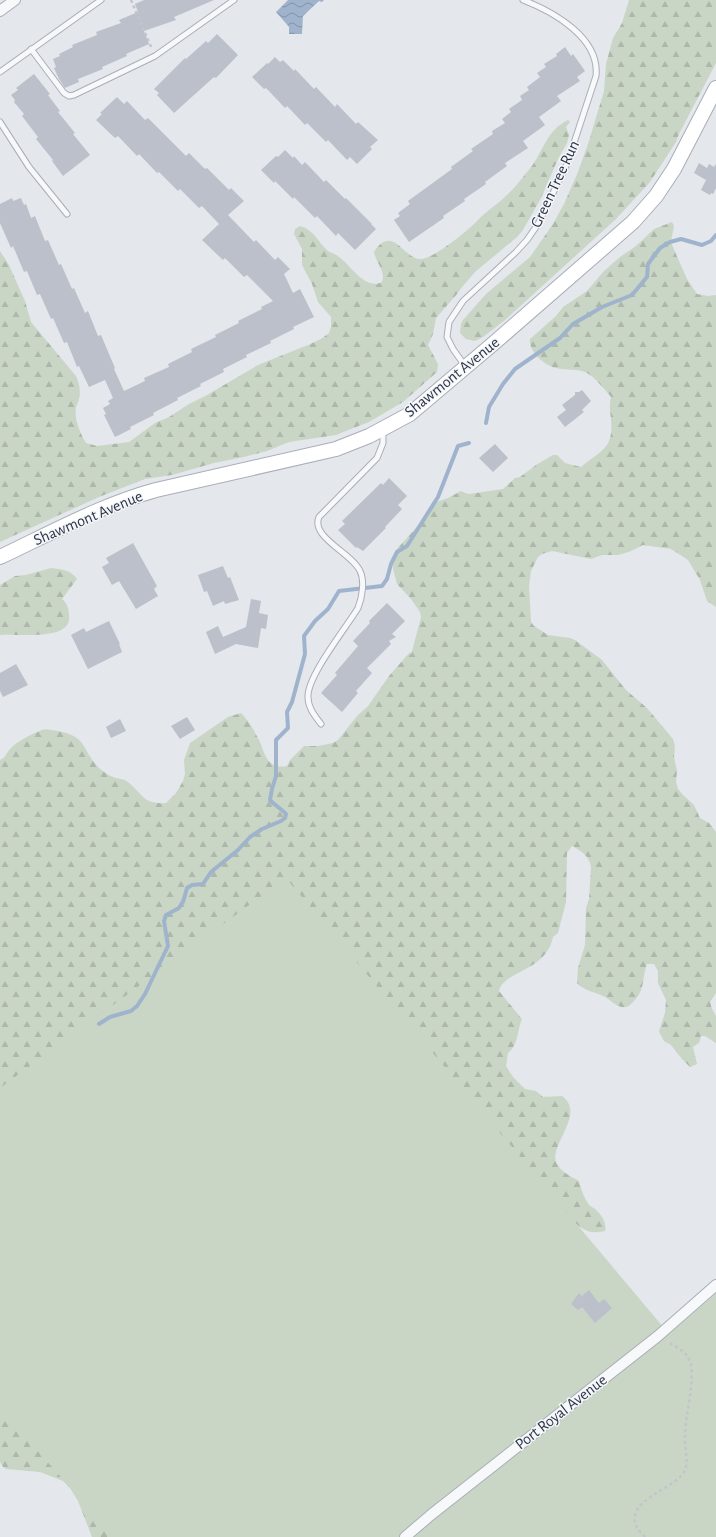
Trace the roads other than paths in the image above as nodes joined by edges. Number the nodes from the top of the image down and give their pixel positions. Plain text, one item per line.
1 (14, 0) edge
2 (101, 0) edge
3 (234, 0) edge
4 (524, 0) edge
5 (0, 11) edge
6 (31, 49) junction
7 (0, 72) edge
8 (716, 88) edge
9 (0, 122) edge
10 (67, 214) dead end
11 (466, 367) junction
12 (383, 430) junction
13 (0, 557) edge
14 (321, 724) dead end
15 (716, 1285) edge
16 (405, 1537) edge

1 - 5 street
2 - 6 lane
3 - 6 lane
4 - 11 lane, Green Tree Run
6 - 7 lane
8 - 11 main road, Shawmont Avenue
9 - 10 lane
11 - 12 main road, Shawmont Avenue
12 - 13 main road, Shawmont Avenue
12 - 14 lane
15 - 16 street, Port Royal Avenue

